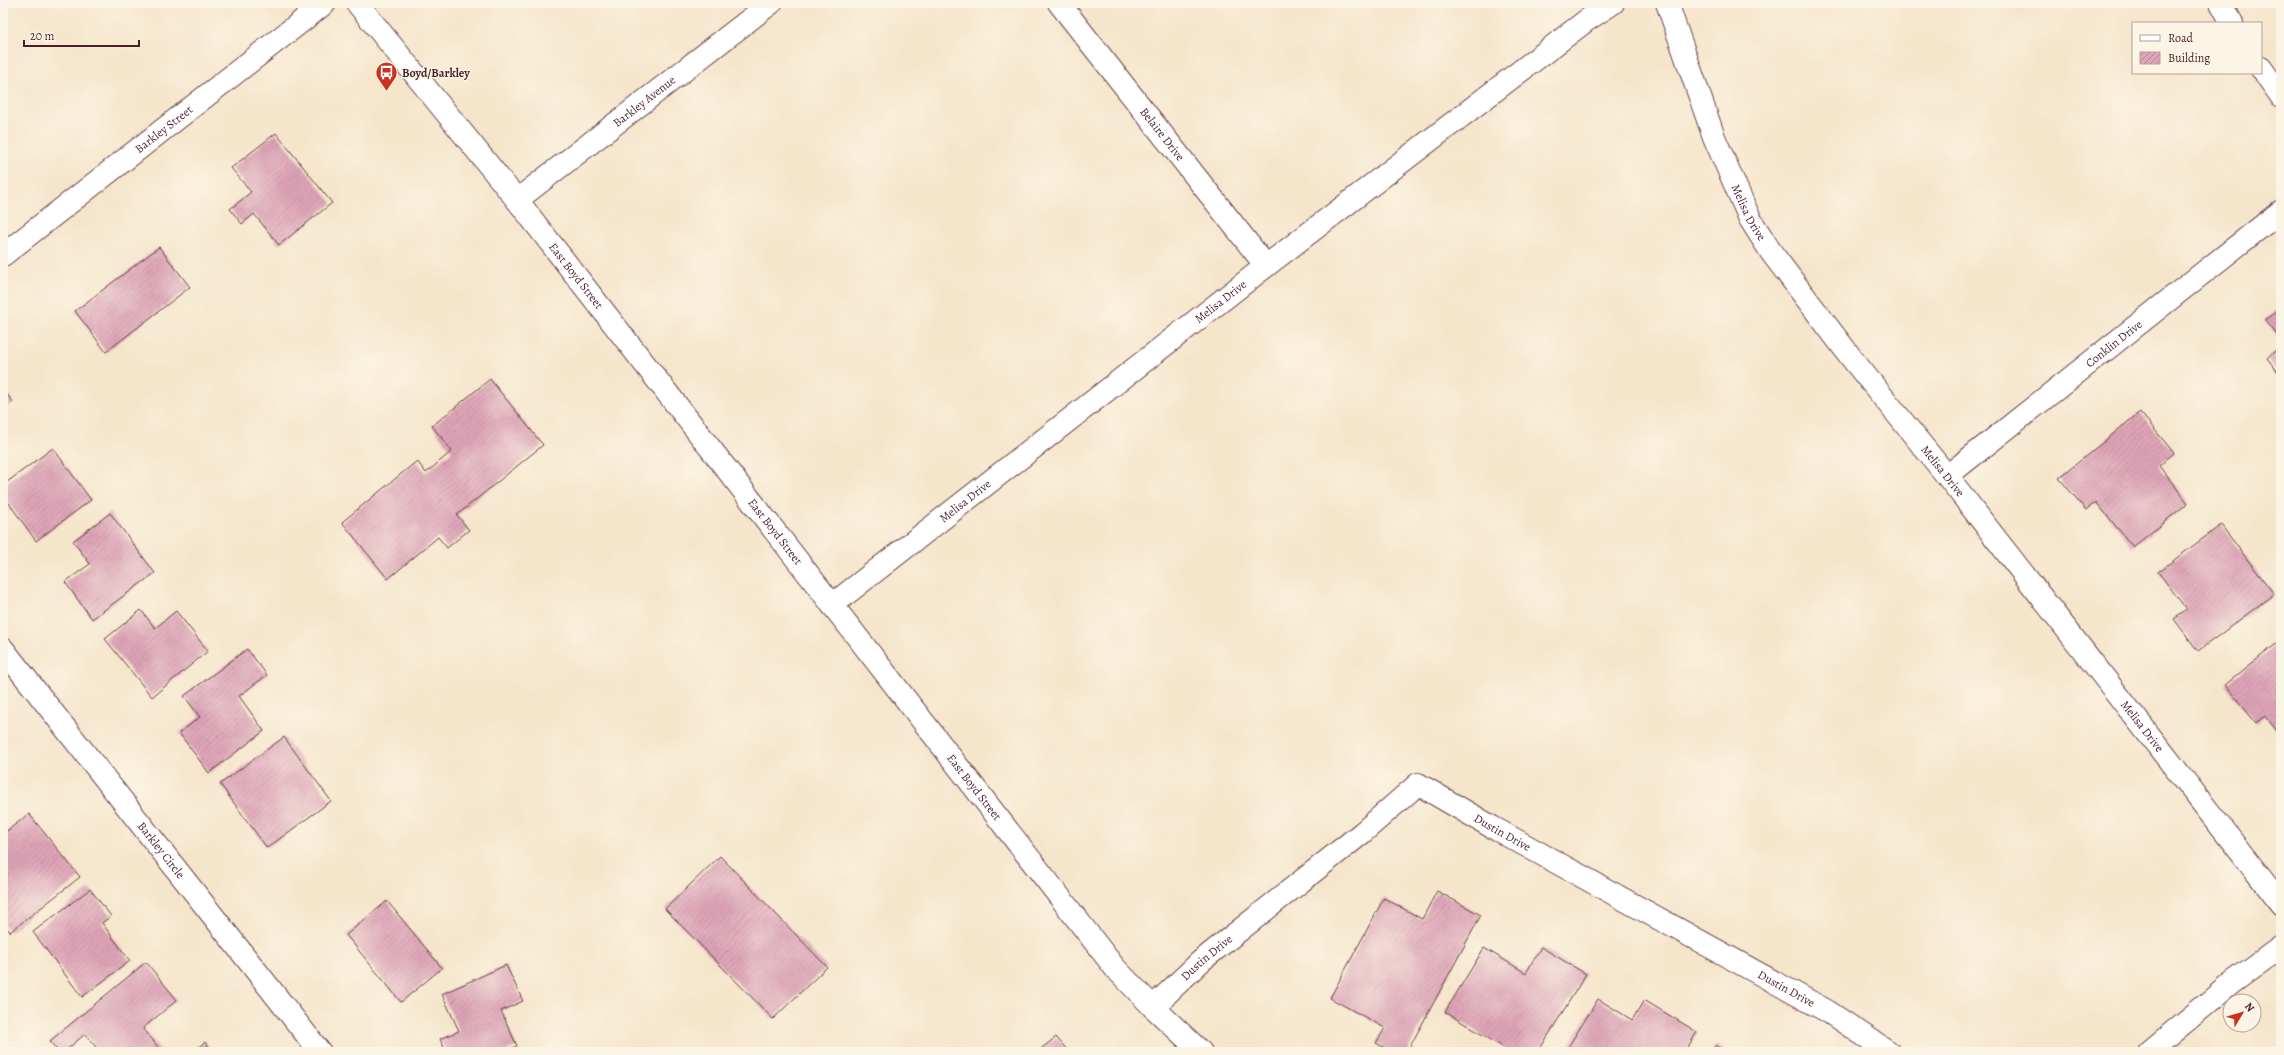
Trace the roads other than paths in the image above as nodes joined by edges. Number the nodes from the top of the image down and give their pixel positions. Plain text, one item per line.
1 (325, 3) edge
2 (357, 3) edge
3 (771, 3) edge
4 (1059, 3) edge
5 (1613, 3) edge
6 (1667, 3) edge
7 (2221, 3) edge
8 (2231, 22) edge
9 (2262, 69) edge
10 (2281, 96) edge
11 (517, 200) junction
12 (2281, 211) edge
13 (3, 255) edge
14 (1266, 266) junction
15 (1947, 476) junction
16 (832, 605) junction
17 (3, 649) edge
18 (2281, 904) edge
19 (2281, 947) edge
20 (1153, 1007) junction
21 (320, 1052) edge
22 (1202, 1052) edge
23 (1890, 1052) edge
24 (2149, 1052) edge

1 - 13 street, Barkley Street
2 - 11 street, East Boyd Street
3 - 11 street, Barkley Avenue
4 - 14 street, Belaire Drive
5 - 14 street, Melisa Drive
6 - 15 street, Melisa Drive
7 - 8 street
9 - 10 street
11 - 16 street, East Boyd Street
12 - 15 street, Conklin Drive
14 - 16 street, Melisa Drive
15 - 18 street, Melisa Drive
16 - 20 street, East Boyd Street
17 - 21 street, Barkley Circle
19 - 24 street
20 - 22 street, East Boyd Street
20 - 23 street, Dustin Drive

